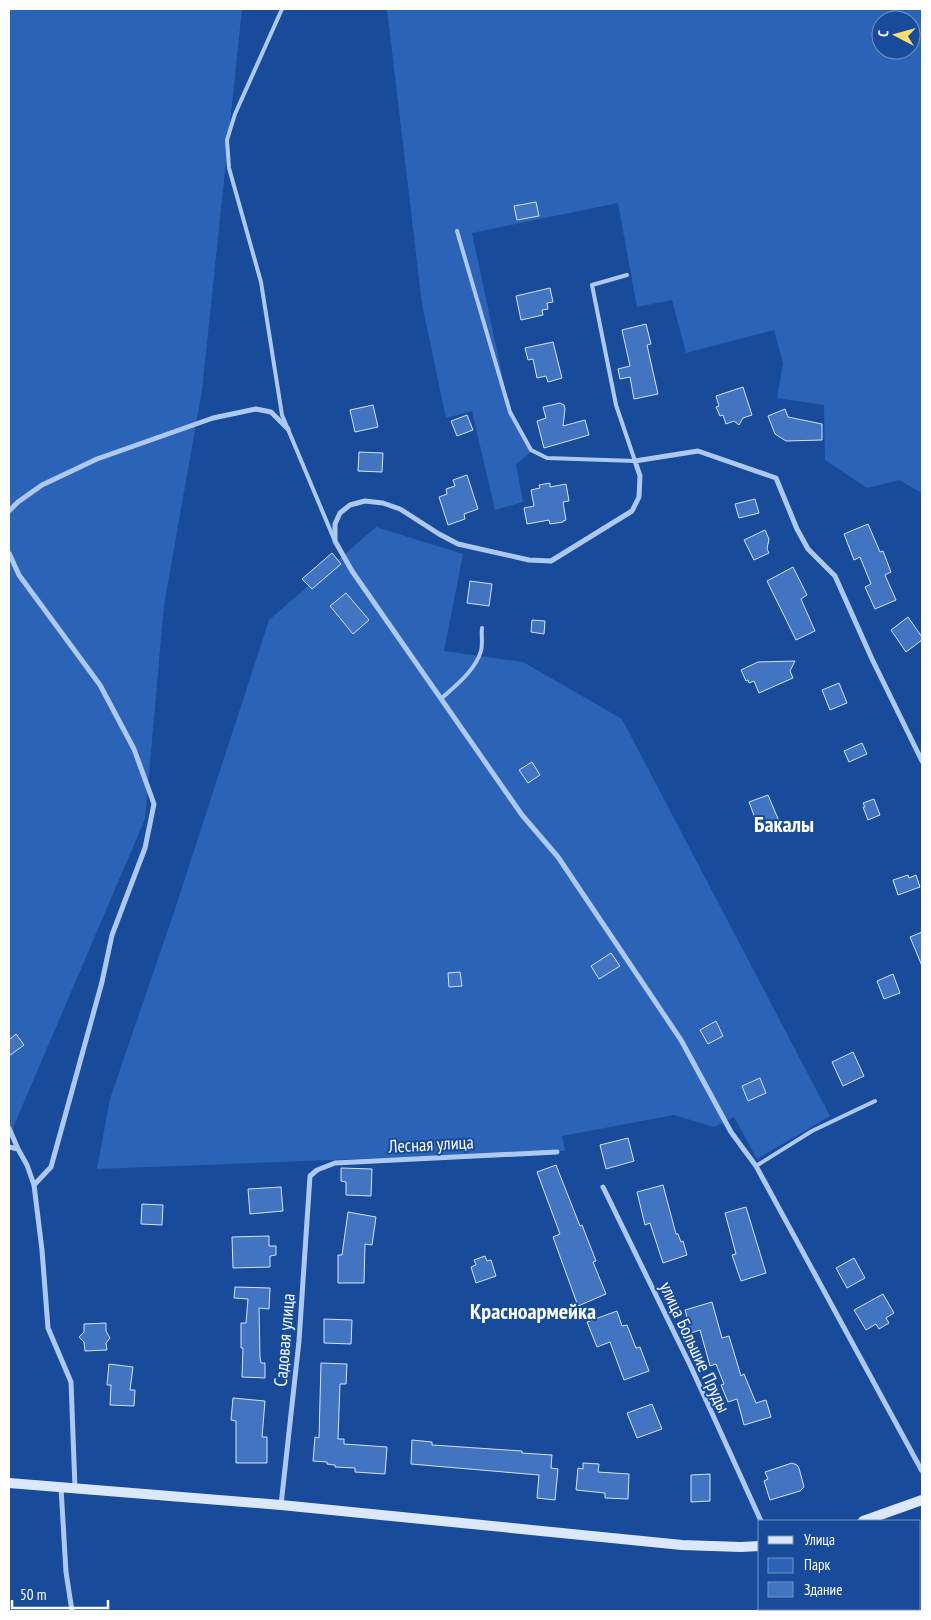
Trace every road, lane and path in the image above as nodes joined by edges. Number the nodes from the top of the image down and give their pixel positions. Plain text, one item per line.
1 (282, 9) edge
2 (457, 231) dead end
3 (627, 275) dead end
4 (288, 429) junction
5 (635, 461) junction
6 (9, 511) edge
7 (335, 542) junction
8 (9, 553) edge
9 (482, 628) dead end
10 (441, 699) junction
11 (922, 762) edge
12 (875, 1101) dead end
13 (9, 1128) edge
14 (9, 1147) edge
15 (18, 1149) junction
16 (557, 1152) dead end
17 (756, 1166) junction
18 (310, 1176) joint
19 (34, 1185) junction
20 (603, 1187) dead end
21 (922, 1472) edge
22 (9, 1483) edge
23 (61, 1487) junction
24 (75, 1488) junction
25 (922, 1500) edge
26 (281, 1505) junction
27 (761, 1520) edge
28 (866, 1520) edge
29 (758, 1546) edge
30 (72, 1611) edge

1 - 4 lane
2 - 5 lane
3 - 5 lane
4 - 6 street
4 - 7 lane
5 - 7 street
5 - 11 street
7 - 10 street
8 - 19 street
9 - 10 lane
10 - 17 street
12 - 17 lane
13 - 15 street
14 - 15 street
15 - 19 street
16 - 18 street, Лесная улица
17 - 21 street
18 - 26 street, Садовая улица
19 - 24 street
20 - 27 street, улица Большие Пруды
22 - 23 street
23 - 24 street
23 - 30 street
24 - 26 street
25 - 28 street
26 - 29 street

